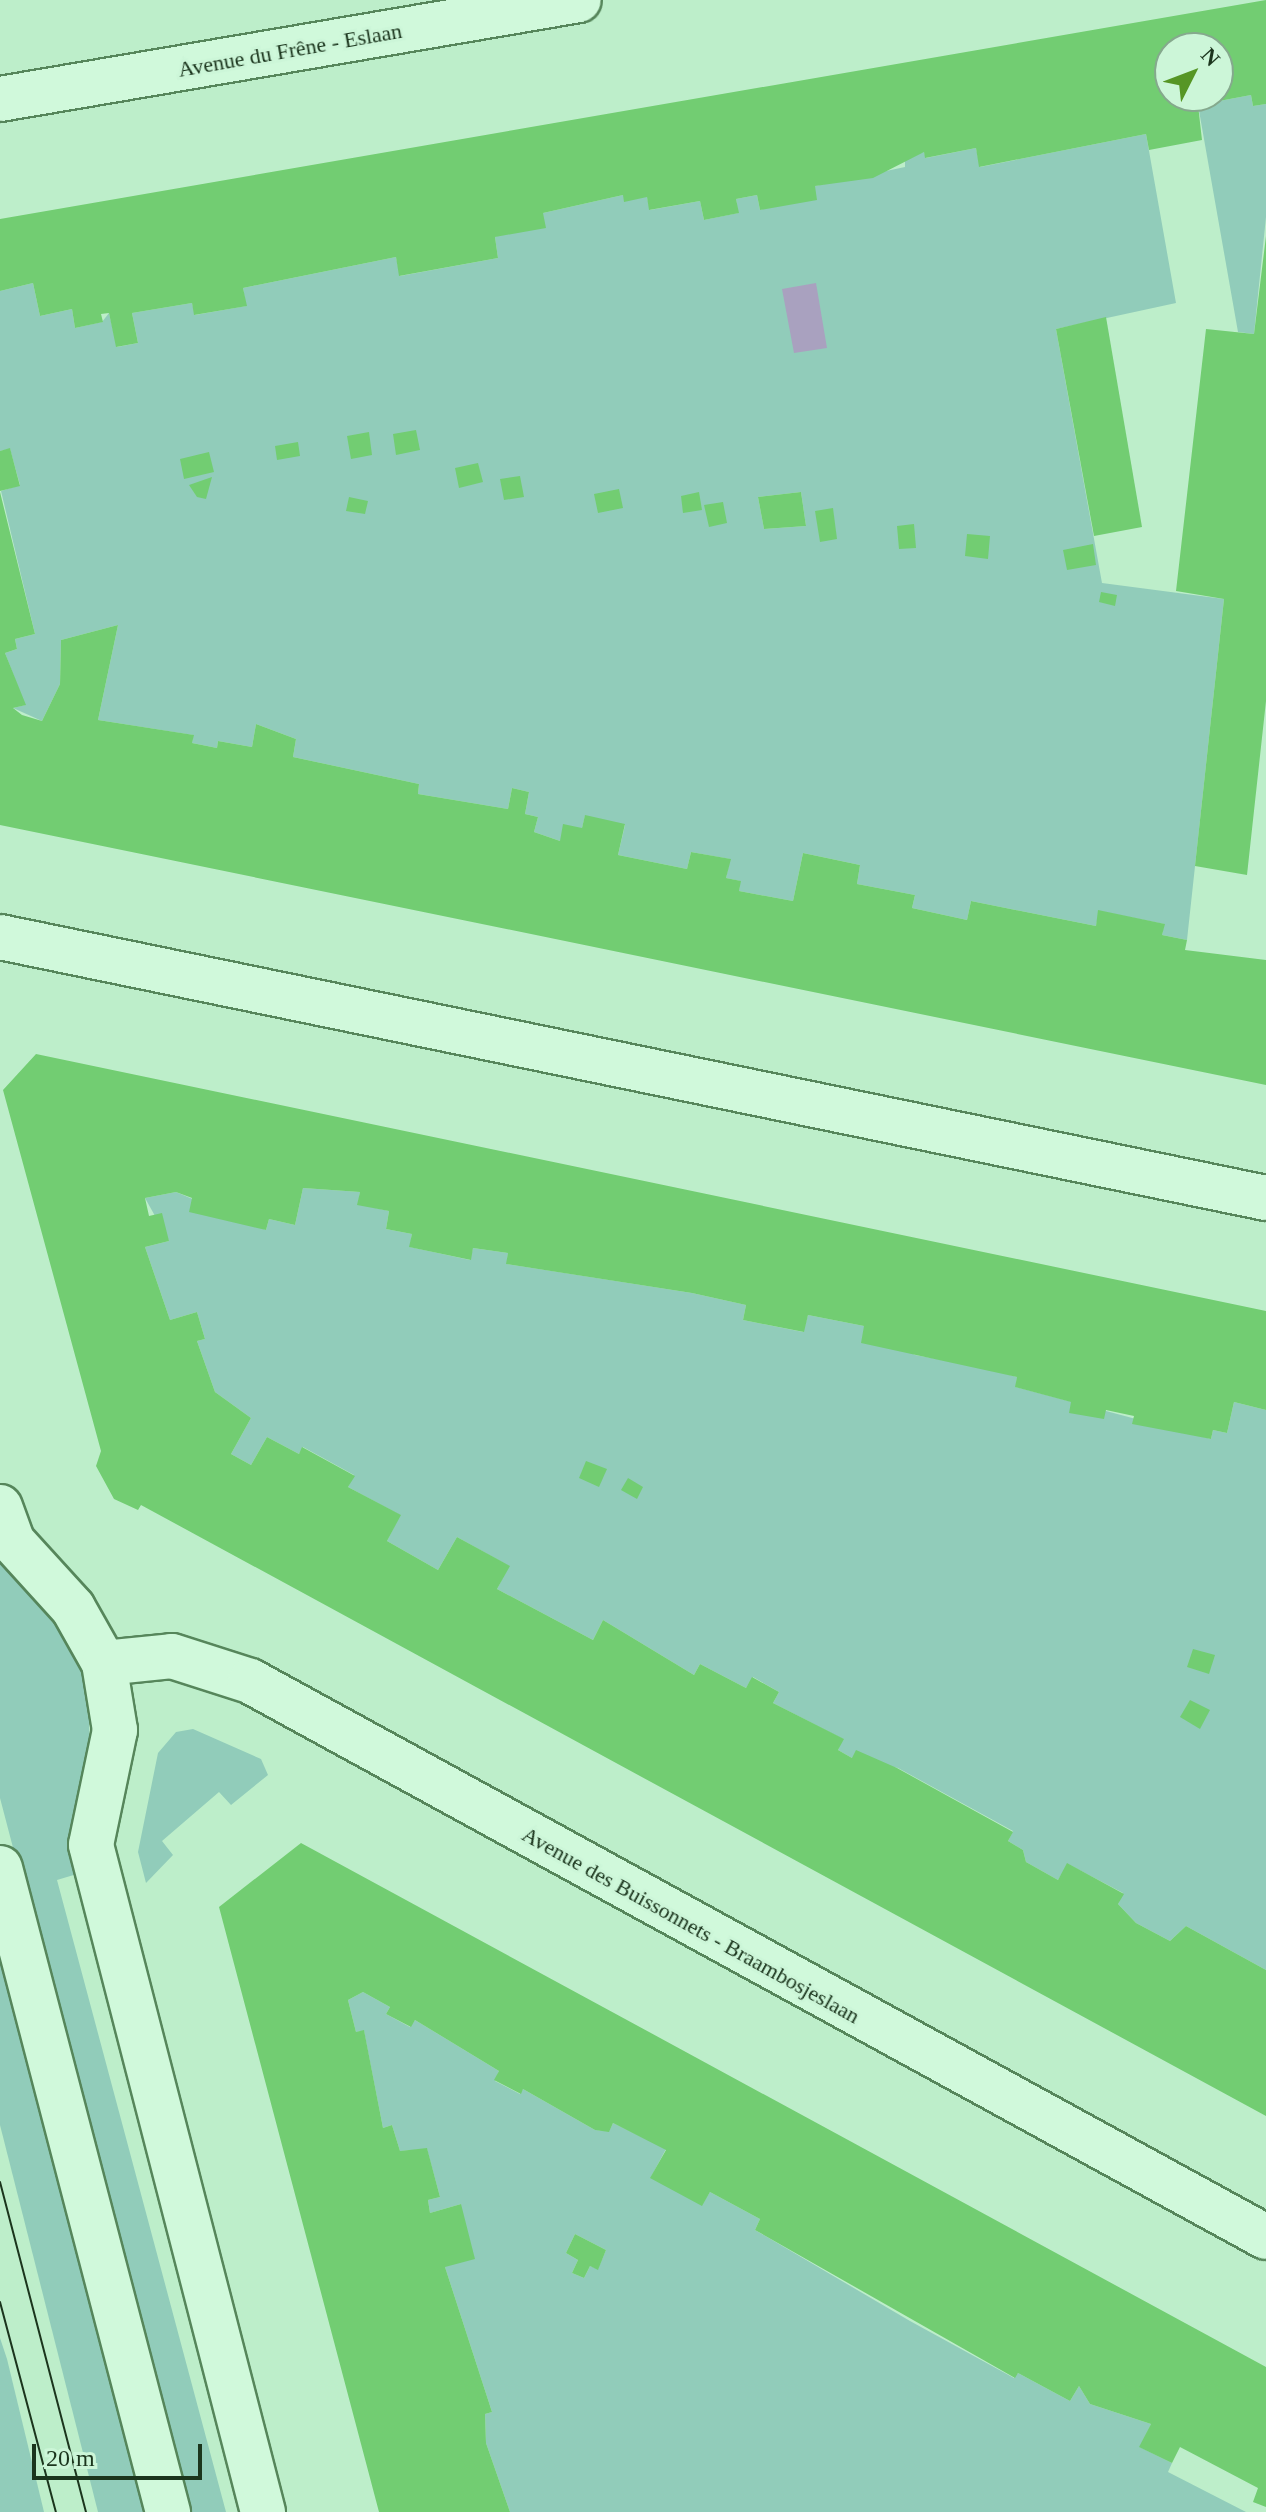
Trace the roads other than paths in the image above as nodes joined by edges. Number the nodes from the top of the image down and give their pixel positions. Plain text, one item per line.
1 (579, 0) edge
2 (0, 99) edge
3 (0, 937) edge
4 (1266, 1198) edge
5 (0, 1507) edge
6 (104, 1663) junction
7 (0, 1868) edge
8 (1266, 2237) edge
9 (168, 2512) edge
10 (263, 2512) edge

1 - 2 street, Avenue du Frêne - Eslaan
3 - 4 street
5 - 6 street
6 - 8 street, Avenue des Buissonnets - Braambosjeslaan
6 - 10 street
7 - 9 street

